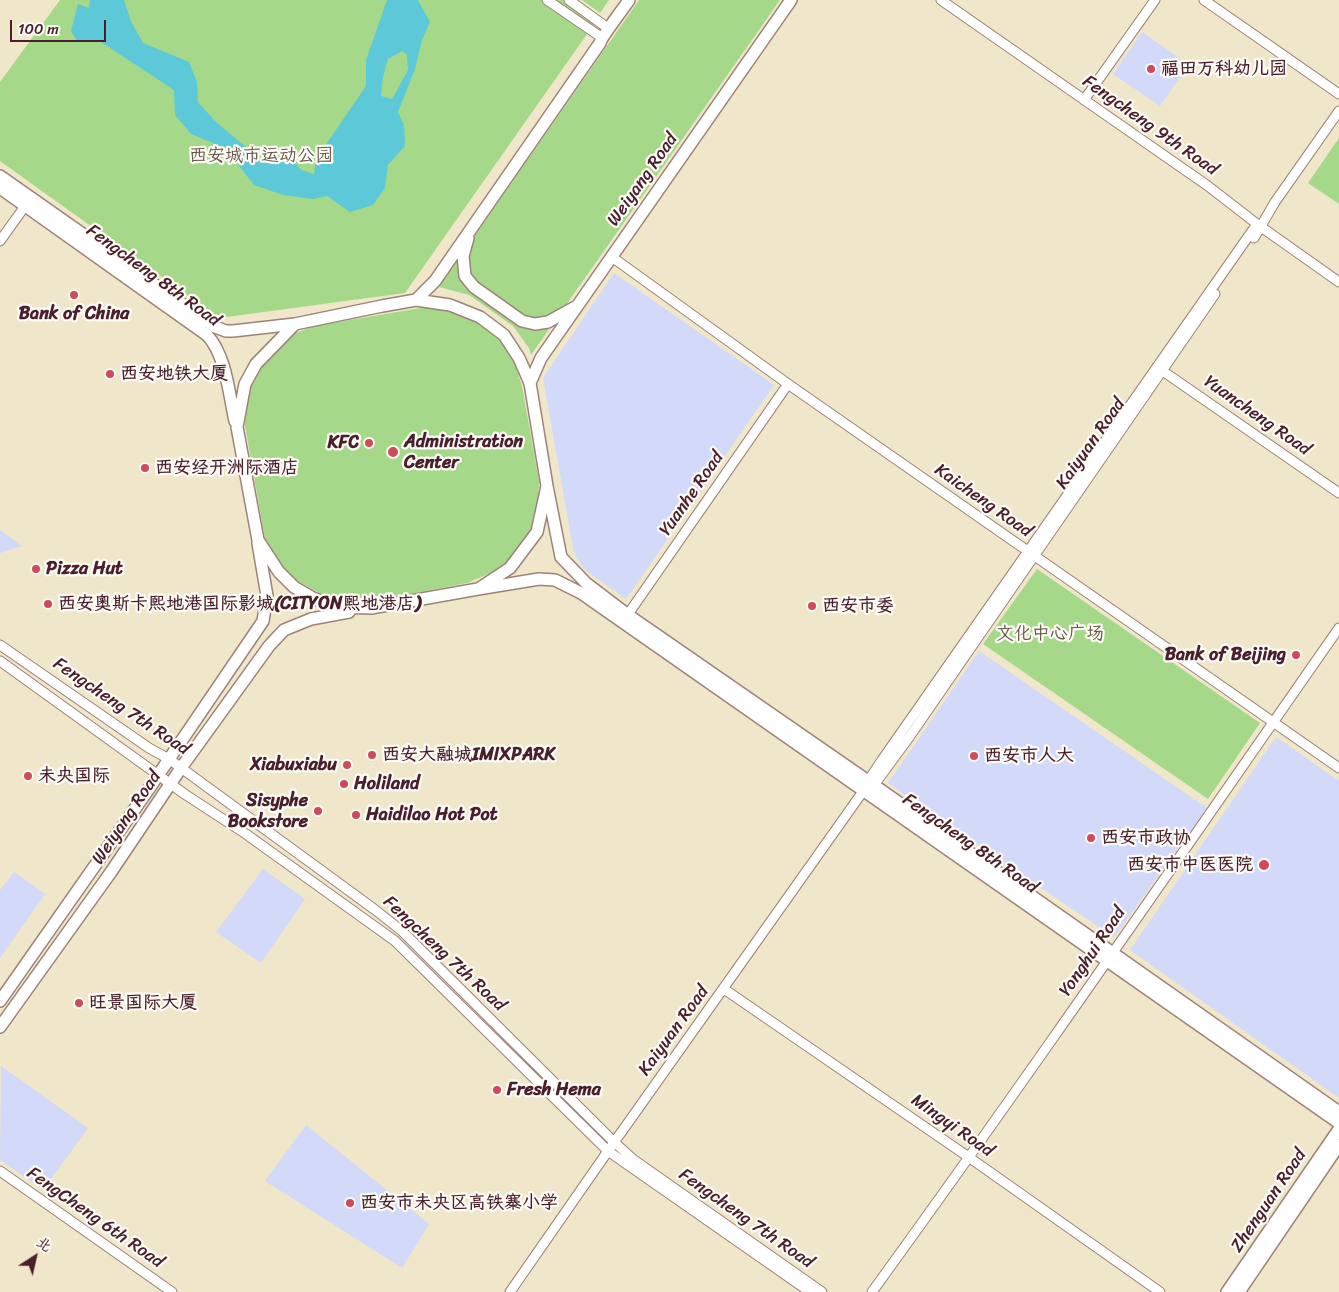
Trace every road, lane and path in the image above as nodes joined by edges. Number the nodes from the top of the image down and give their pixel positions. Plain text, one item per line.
1 (548, 0) edge
2 (569, 0) edge
3 (629, 0) edge
4 (791, 0) edge
5 (941, 0) edge
6 (1155, 0) edge
7 (1204, 0) edge
8 (605, 33) junction
9 (1339, 94) edge
10 (1084, 100) junction
11 (1339, 111) edge
12 (0, 176) edge
13 (0, 188) edge
14 (28, 202) junction
15 (1259, 225) junction
16 (472, 227) junction
17 (0, 241) edge
18 (612, 257) junction
19 (1339, 282) edge
20 (416, 300) junction
21 (578, 306) junction
22 (295, 324) junction
23 (1160, 368) junction
24 (530, 384) junction
25 (788, 384) junction
26 (236, 427) junction
27 (547, 486) junction
28 (1339, 493) edge
29 (258, 540) junction
30 (1030, 553) junction
31 (478, 588) junction
32 (371, 608) junction
33 (625, 619) junction
34 (263, 621) joint
35 (1339, 628) edge
36 (0, 645) edge
37 (0, 661) edge
38 (1273, 722) junction
39 (169, 759) junction
40 (181, 768) junction
41 (1339, 768) edge
42 (158, 775) junction
43 (171, 784) junction
44 (869, 786) junction
45 (1109, 957) junction
46 (724, 989) junction
47 (0, 1001) edge
48 (0, 1027) edge
49 (1339, 1112) edge
50 (1339, 1123) edge
51 (1339, 1129) edge
52 (614, 1142) junction
53 (1339, 1144) edge
54 (608, 1151) junction
55 (970, 1158) junction
56 (0, 1171) edge
57 (172, 1292) edge
58 (510, 1292) edge
59 (810, 1292) edge
60 (822, 1292) edge
61 (872, 1292) edge
62 (1160, 1292) edge
63 (1228, 1292) edge
64 (1239, 1292) edge

1 - 8 street
2 - 8 street
3 - 8 main road
4 - 18 main road, Weiyang Road
5 - 10 street, Fengcheng 9th Road
6 - 10 street
7 - 9 street
8 - 16 main road
10 - 15 street, Fengcheng 9th Road
11 - 15 street, Kaiyuan Road
12 - 14 main road, Fengcheng 8th Road
13 - 14 main road, Fengcheng 8th Road
14 - 17 street
14 - 22 main road, Fengcheng 8th Road
14 - 26 main road, Fengcheng 8th Road
15 - 19 street, Fengcheng 9th Road
15 - 23 street, Kaiyuan Road
16 - 20 main road
16 - 21 main road
18 - 21 main road, Weiyang Road
18 - 25 street, Kaicheng Road
20 - 22 main road, Fengcheng 8th Road
20 - 24 main road, Fengcheng 8th Road
21 - 24 main road, Weiyang Road
22 - 26 main road
23 - 28 street, Yuancheng Road
23 - 30 street, Kaiyuan Road
24 - 27 main road, Fengcheng 8th Road
25 - 30 street, Kaicheng Road
25 - 33 street, Yuanhe Road
26 - 29 main road, Fengcheng 8th Road
27 - 31 main road
27 - 33 main road
29 - 32 main road
29 - 34 main road, Fengcheng 8th Road
30 - 38 street, Kaicheng Road
30 - 44 street, Kaiyuan Road
31 - 32 main road
31 - 33 main road
32 - 40 main road, Weiyang Road
33 - 44 main road, Fengcheng 8th Road
34 - 39 main road, Weiyang Road
35 - 38 street, Yonghui Road
36 - 39 street, Fengcheng 7th Road
37 - 42 street, Fengcheng 7th Road
38 - 41 street, Kaicheng Road
38 - 45 street, Yonghui Road
39 - 40 street, Fengcheng 7th Road
39 - 42 main road, Weiyang Road
40 - 43 main road, Weiyang Road
40 - 52 street, Fengcheng 7th Road
42 - 43 street, Fengcheng 7th Road
42 - 47 main road, Weiyang Road
43 - 48 main road, Weiyang Road
43 - 54 street, Fengcheng 7th Road
44 - 45 main road, Fengcheng 8th Road
44 - 46 street, Kaiyuan Road
45 - 49 main road, Fengcheng 8th Road
45 - 50 main road, Fengcheng 8th Road
45 - 55 street, Yonghui Road
46 - 52 street, Kaiyuan Road
46 - 55 street, Mingyi Road
51 - 63 main road, Zhenguan Road
52 - 54 street, Kaiyuan Road
52 - 60 street, Fengcheng 7th Road
53 - 64 main road, Zhenguan Road
54 - 58 street, Kaiyuan Road
54 - 59 street, Fengcheng 7th Road
55 - 61 street, Yonghui Road
55 - 62 street, Mingyi Road
56 - 57 street, FengCheng 6th Road

